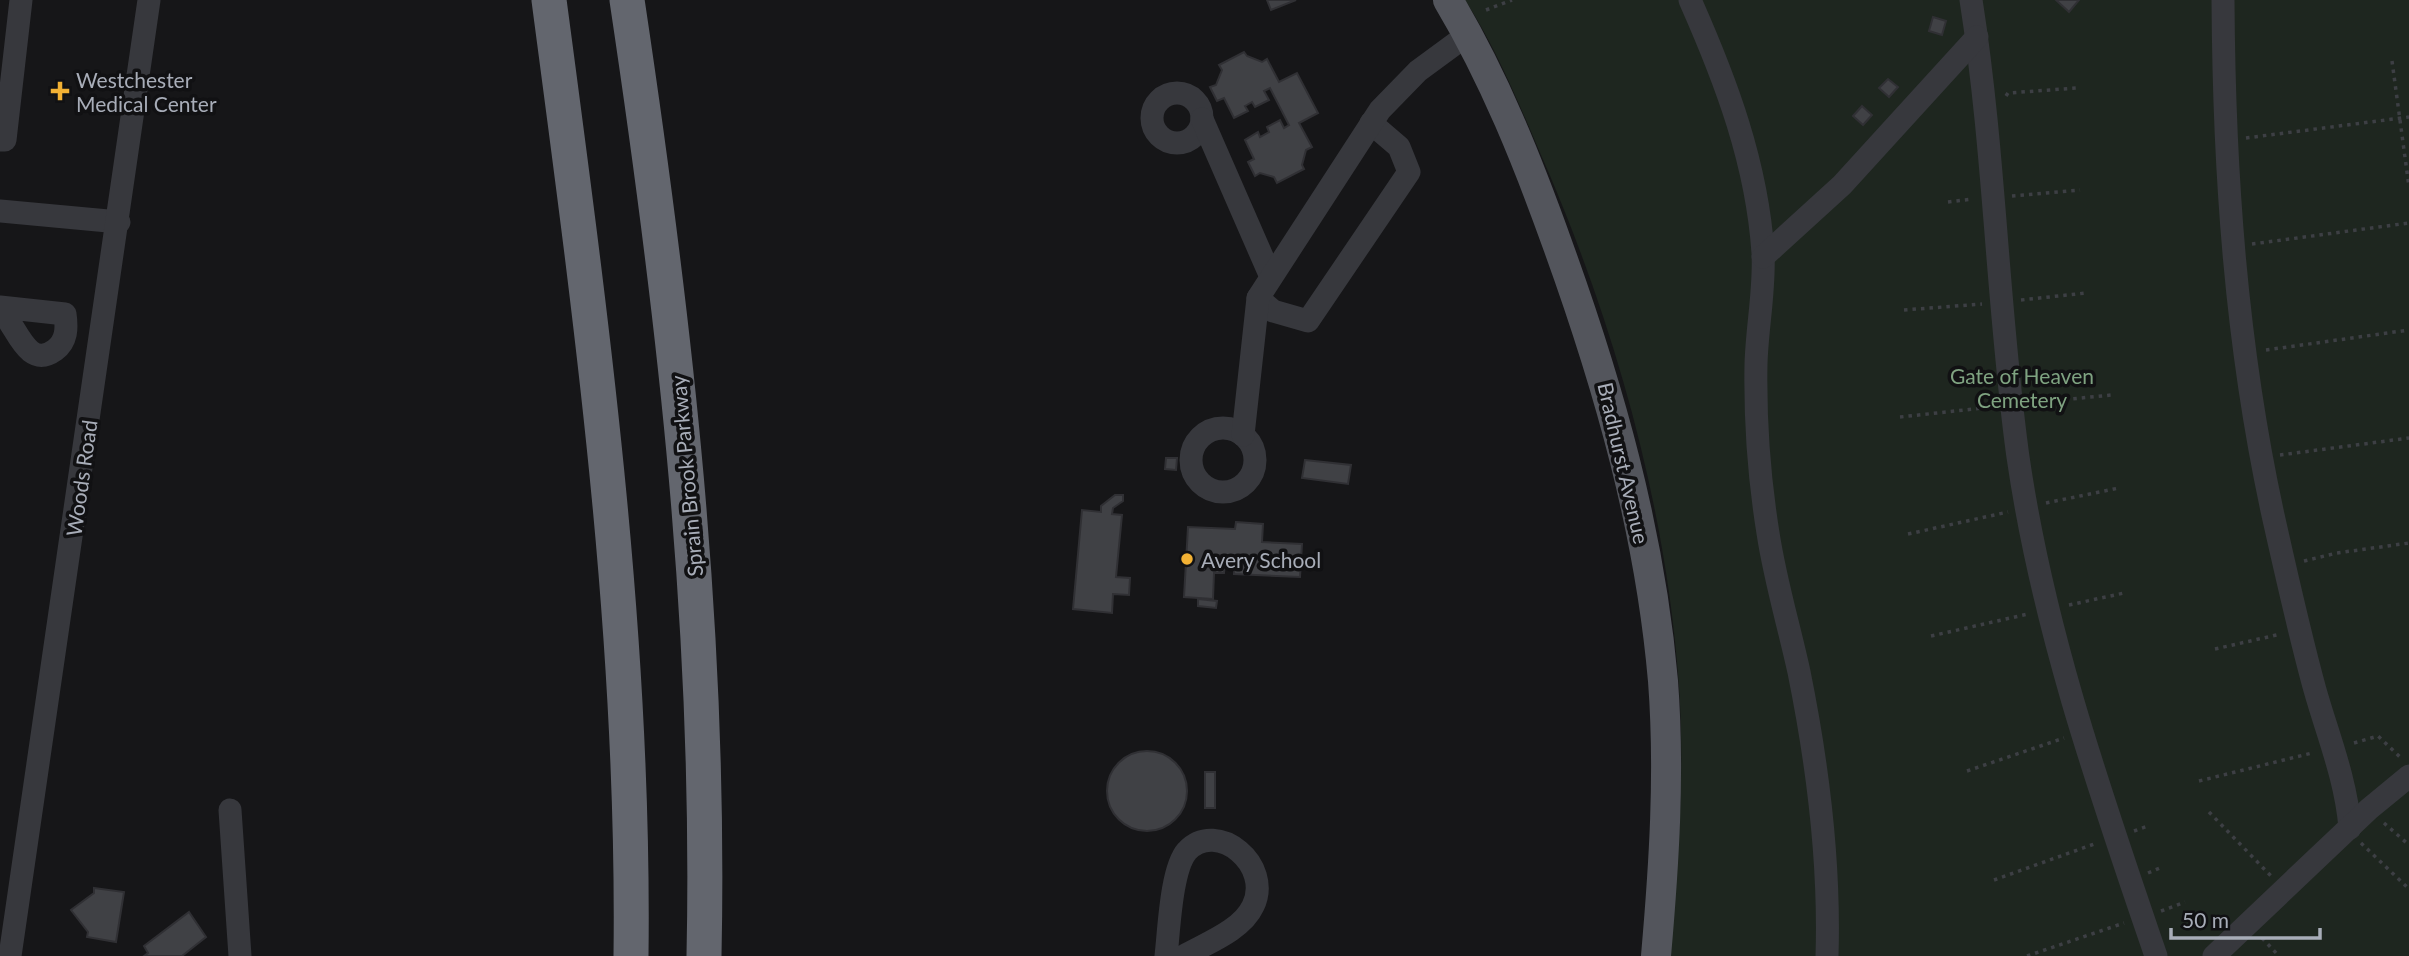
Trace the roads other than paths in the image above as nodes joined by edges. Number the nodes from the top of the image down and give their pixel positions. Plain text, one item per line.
1 (21, 0) edge
2 (149, 0) edge
3 (549, 0) edge
4 (627, 0) edge
5 (1448, 0) edge
6 (1690, 0) edge
7 (1971, 0) edge
8 (2223, 0) edge
9 (1467, 35) junction
10 (1977, 37) junction
11 (1202, 119) dead end
12 (1371, 123) junction
13 (0, 140) edge
14 (0, 211) edge
15 (119, 222) junction
16 (1763, 257) junction
17 (1271, 277) junction
18 (1258, 298) junction
19 (1243, 435) dead end
20 (2405, 767) edge
21 (230, 810) dead end
22 (2350, 828) junction
23 (10, 956) edge
24 (240, 956) edge
25 (631, 956) edge
26 (704, 956) edge
27 (1166, 956) edge
28 (1184, 956) edge
29 (1656, 956) edge
30 (1827, 956) edge
31 (2155, 956) edge
32 (2214, 956) edge

1 - 13 street
2 - 15 street, Woods Road
3 - 25 highway
4 - 26 highway, Sprain Brook Parkway
5 - 9 main road, Bradhurst Avenue
6 - 16 street
7 - 10 street
8 - 22 street
9 - 12 street
9 - 29 main road, Bradhurst Avenue
10 - 16 street
10 - 31 street
11 - 17 street
12 - 17 street
12 - 18 street
14 - 15 street
15 - 23 street, Woods Road
16 - 30 street
17 - 18 street
18 - 19 street
20 - 22 street
21 - 24 street
22 - 32 street
27 - 28 street

